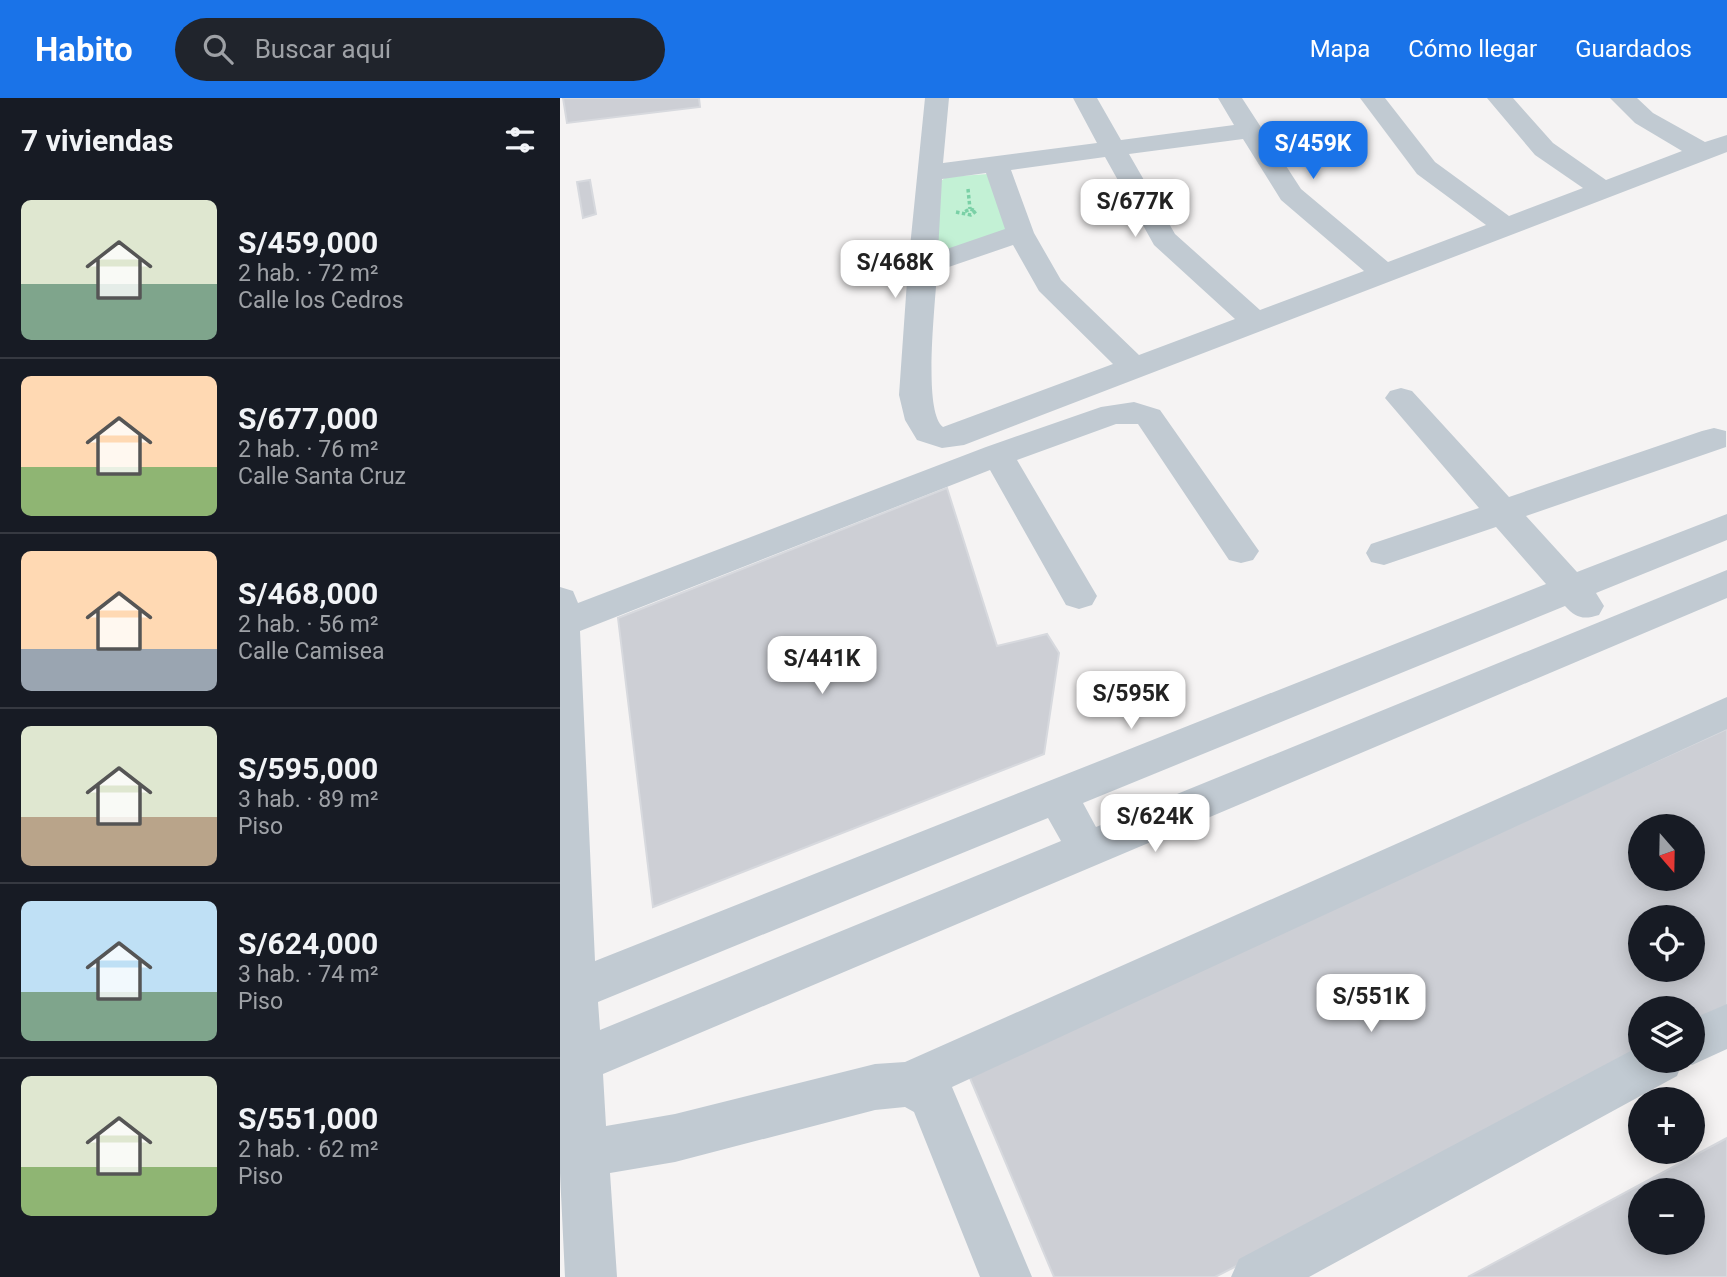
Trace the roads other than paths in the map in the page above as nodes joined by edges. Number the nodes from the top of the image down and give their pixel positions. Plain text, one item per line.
1 (937, 98) edge
2 (1085, 98) edge
3 (1230, 98) edge
4 (1372, 98) edge
5 (1499, 98) edge
6 (1622, 98) edge
7 (1251, 130) junction
8 (1715, 147) edge
9 (1113, 150) junction
10 (996, 166) junction
11 (929, 173) junction
12 (1603, 190) junction
13 (1507, 227) junction
14 (1020, 233) junction
15 (922, 267) junction
16 (1385, 274) junction
17 (1257, 323) junction
18 (1136, 369) junction
19 (1401, 398) dead end
20 (1714, 439) dead end
21 (998, 454) junction
22 (1502, 513) junction
23 (1727, 526) edge
24 (1241, 551) dead end
25 (1384, 554) dead end
26 (1727, 583) edge
27 (1569, 588) junction
28 (1079, 596) dead end
29 (561, 612) edge
30 (1609, 631) junction
31 (1727, 712) edge
32 (1056, 794) junction
33 (1087, 849) junction
34 (567, 992) edge
35 (1727, 1025) edge
36 (1705, 1036) edge
37 (569, 1065) edge
38 (1636, 1073) edge
39 (908, 1084) junction
40 (583, 1154) junction
41 (591, 1277) edge
42 (1006, 1277) edge
43 (1256, 1277) edge

1 - 11 street
2 - 9 street
3 - 7 street
4 - 13 street
5 - 12 street
6 - 8 street
7 - 9 street
7 - 16 street
8 - 12 street
9 - 10 street
9 - 17 street
10 - 11 street
10 - 14 street
11 - 15 street
12 - 13 street
13 - 16 street
14 - 15 street
14 - 18 street
15 - 18 street
16 - 17 street
17 - 18 street
19 - 22 street
20 - 22 street
21 - 24 street
21 - 28 street
21 - 29 street
22 - 25 street
22 - 27 street
23 - 27 street
26 - 30 street
27 - 30 street
27 - 32 street
29 - 34 street
30 - 33 street
31 - 39 street
32 - 33 street
32 - 34 street
33 - 37 street
34 - 37 street
35 - 36 street
37 - 40 street
38 - 43 street
39 - 40 street
39 - 42 street
40 - 41 street

